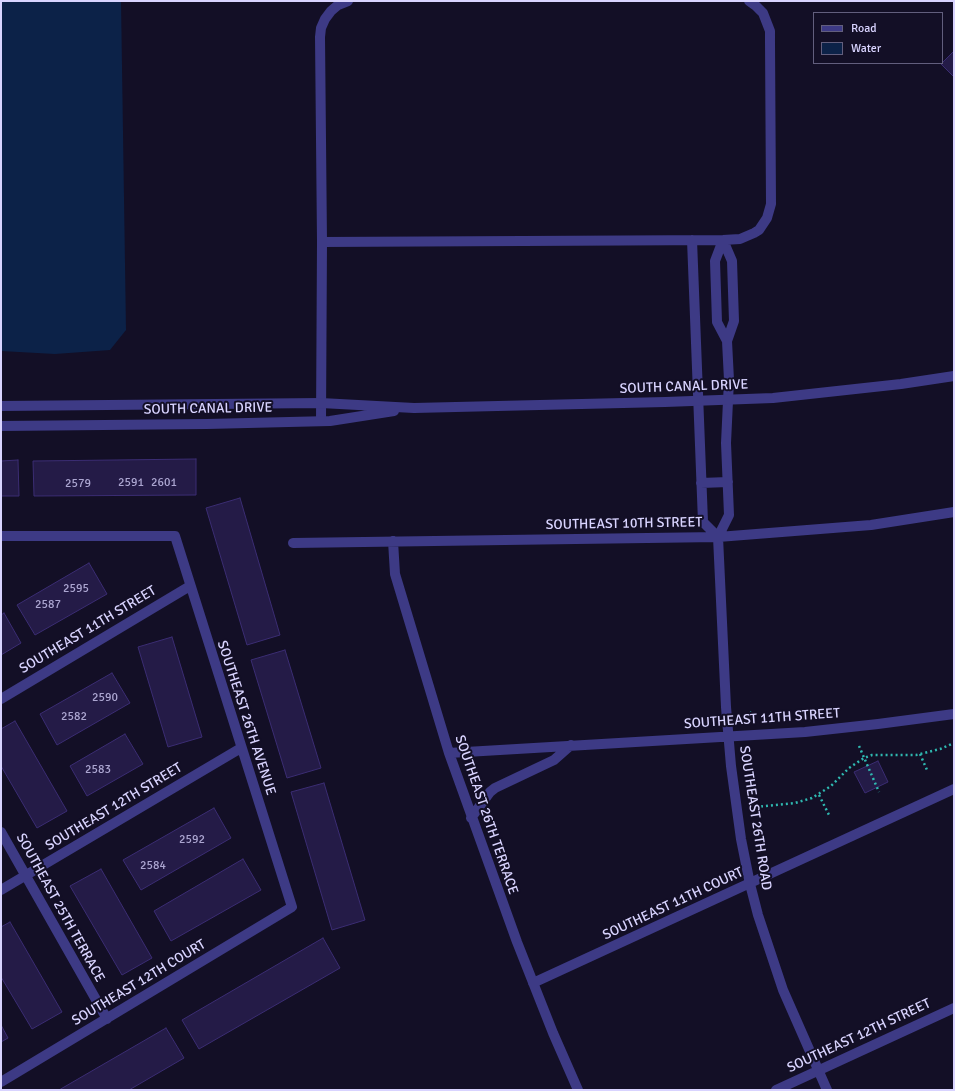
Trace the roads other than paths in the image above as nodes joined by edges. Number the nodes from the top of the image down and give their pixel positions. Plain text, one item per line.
1 (348, 1) edge
2 (749, 1) edge
3 (692, 240) junction
4 (724, 240) junction
5 (322, 242) junction
6 (727, 341) junction
7 (954, 376) edge
8 (728, 400) junction
9 (698, 401) junction
10 (320, 403) junction
11 (1, 406) edge
12 (414, 408) junction
13 (321, 421) junction
14 (1, 426) edge
15 (728, 482) junction
16 (701, 483) junction
17 (954, 512) edge
18 (1, 536) edge
19 (718, 537) junction
20 (393, 541) junction
21 (292, 543) dead end
22 (190, 586) junction
23 (1, 698) edge
24 (954, 714) edge
25 (728, 736) junction
26 (571, 745) junction
27 (241, 748) junction
28 (449, 753) junction
29 (954, 789) edge
30 (471, 818) junction
31 (1, 832) edge
32 (26, 875) junction
33 (750, 884) junction
34 (1, 890) edge
35 (292, 907) joint
36 (533, 983) junction
37 (954, 1008) edge
38 (106, 1019) junction
39 (818, 1071) junction
40 (1, 1082) edge
41 (578, 1090) edge
42 (776, 1090) edge
43 (826, 1090) edge

1 - 5 street
2 - 4 street
3 - 4 street
3 - 5 street
3 - 9 street
4 - 6 street
4 - 6 street
5 - 10 street
6 - 8 street, SOUTHEAST 26TH ROAD
7 - 8 street, SOUTH CANAL DRIVE
8 - 9 street, SOUTH CANAL DRIVE
8 - 15 street, SOUTHEAST 26TH ROAD
9 - 12 street, SOUTH CANAL DRIVE
9 - 16 street
10 - 11 street, SOUTH CANAL DRIVE
10 - 12 street, SOUTH CANAL DRIVE
10 - 13 street
12 - 13 street, SOUTH CANAL DRIVE
13 - 14 street, SOUTH CANAL DRIVE
15 - 16 street
15 - 19 street, SOUTHEAST 26TH ROAD
16 - 19 street
17 - 19 street, SOUTHEAST 10TH STREET
18 - 22 street, SOUTHEAST 26TH AVENUE
19 - 20 street, SOUTHEAST 10TH STREET
19 - 25 street, SOUTHEAST 26TH ROAD
20 - 21 street, SOUTHEAST 10TH STREET
20 - 28 street, SOUTHEAST 26TH TERRACE
22 - 23 street, SOUTHEAST 11TH STREET
22 - 27 street, SOUTHEAST 26TH AVENUE
24 - 25 street, SOUTHEAST 11TH STREET
25 - 26 street, SOUTHEAST 11TH STREET
25 - 33 street, SOUTHEAST 26TH ROAD
26 - 28 street, SOUTHEAST 11TH STREET
26 - 30 street
27 - 32 street, SOUTHEAST 12TH STREET
27 - 35 street, SOUTHEAST 26TH AVENUE
28 - 30 street, SOUTHEAST 26TH TERRACE
29 - 33 street, SOUTHEAST 11TH COURT
30 - 36 street, SOUTHEAST 26TH TERRACE
31 - 32 street, SOUTHEAST 25TH TERRACE
32 - 34 street, SOUTHEAST 12TH STREET
32 - 38 street, SOUTHEAST 25TH TERRACE
33 - 36 street, SOUTHEAST 11TH COURT
33 - 39 street, SOUTHEAST 26TH ROAD
35 - 38 street, SOUTHEAST 12TH COURT
36 - 41 street, SOUTHEAST 26TH TERRACE
37 - 39 street, SOUTHEAST 12TH STREET
38 - 40 street, SOUTHEAST 12TH COURT
39 - 42 street, SOUTHEAST 12TH STREET
39 - 43 street, SOUTHEAST 26TH ROAD

